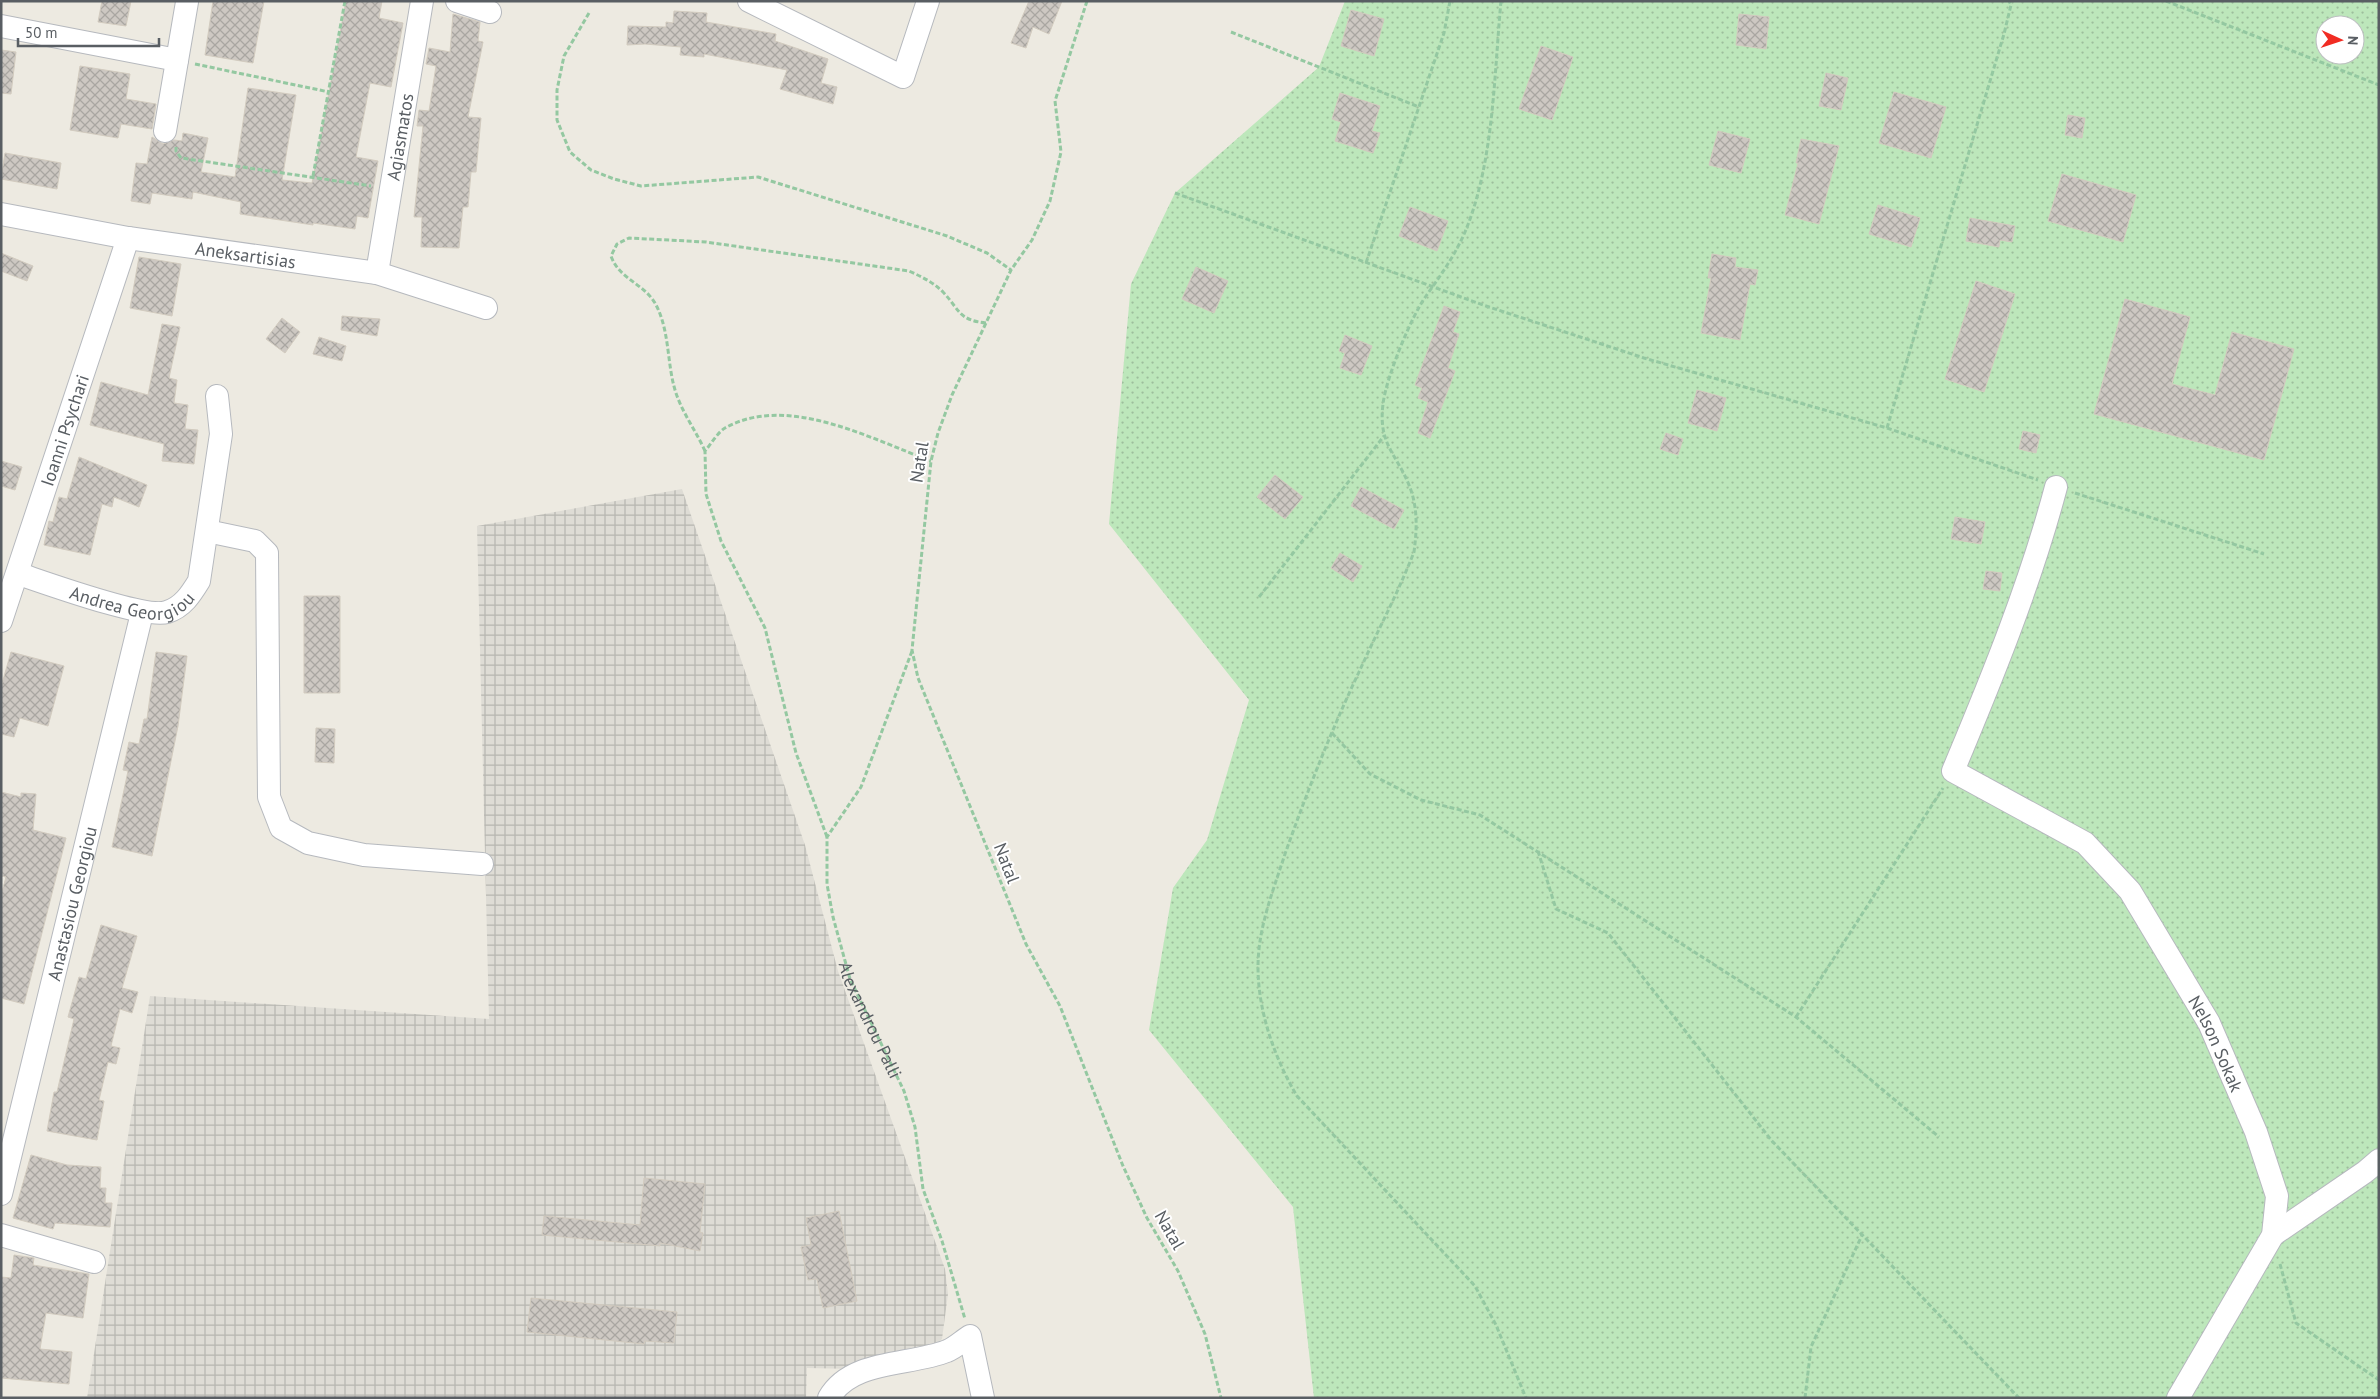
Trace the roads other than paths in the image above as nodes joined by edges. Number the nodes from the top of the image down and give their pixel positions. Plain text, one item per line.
1 (422, 1) edge
2 (456, 1) edge
3 (928, 1) edge
4 (188, 2) edge
5 (758, 3) edge
6 (490, 12) dead end
7 (1, 26) edge
8 (177, 60) junction
9 (165, 131) road end
10 (1, 214) edge
11 (128, 238) junction
12 (377, 273) junction
13 (486, 308) dead end
14 (217, 396) dead end
15 (2056, 486) road end
16 (207, 531) junction
17 (18, 574) junction
18 (142, 612) junction
19 (1, 621) edge
20 (482, 864) dead end
21 (2379, 1160) edge
22 (1, 1194) edge
23 (1, 1235) edge
24 (2273, 1235) junction
25 (94, 1262) dead end
26 (830, 1398) edge
27 (983, 1398) edge
28 (2178, 1398) edge

1 - 12 street, Agiasmatos
2 - 6 street
3 - 5 street
4 - 8 street
7 - 8 street
8 - 9 street
10 - 11 street, Aneksartisias
11 - 12 street, Aneksartisias
11 - 17 street, Ioanni Psychari
12 - 13 street, Aneksartisias
14 - 16 street, Andrea Georgiou
15 - 24 street, Nelson Sokak
16 - 18 street, Andrea Georgiou
16 - 20 street
17 - 18 street, Andrea Georgiou
17 - 19 street, Ioanni Psychari
18 - 22 street, Anastasiou Georgiou
21 - 24 street
23 - 25 street
24 - 28 street, Nelson Sokak
26 - 27 street

